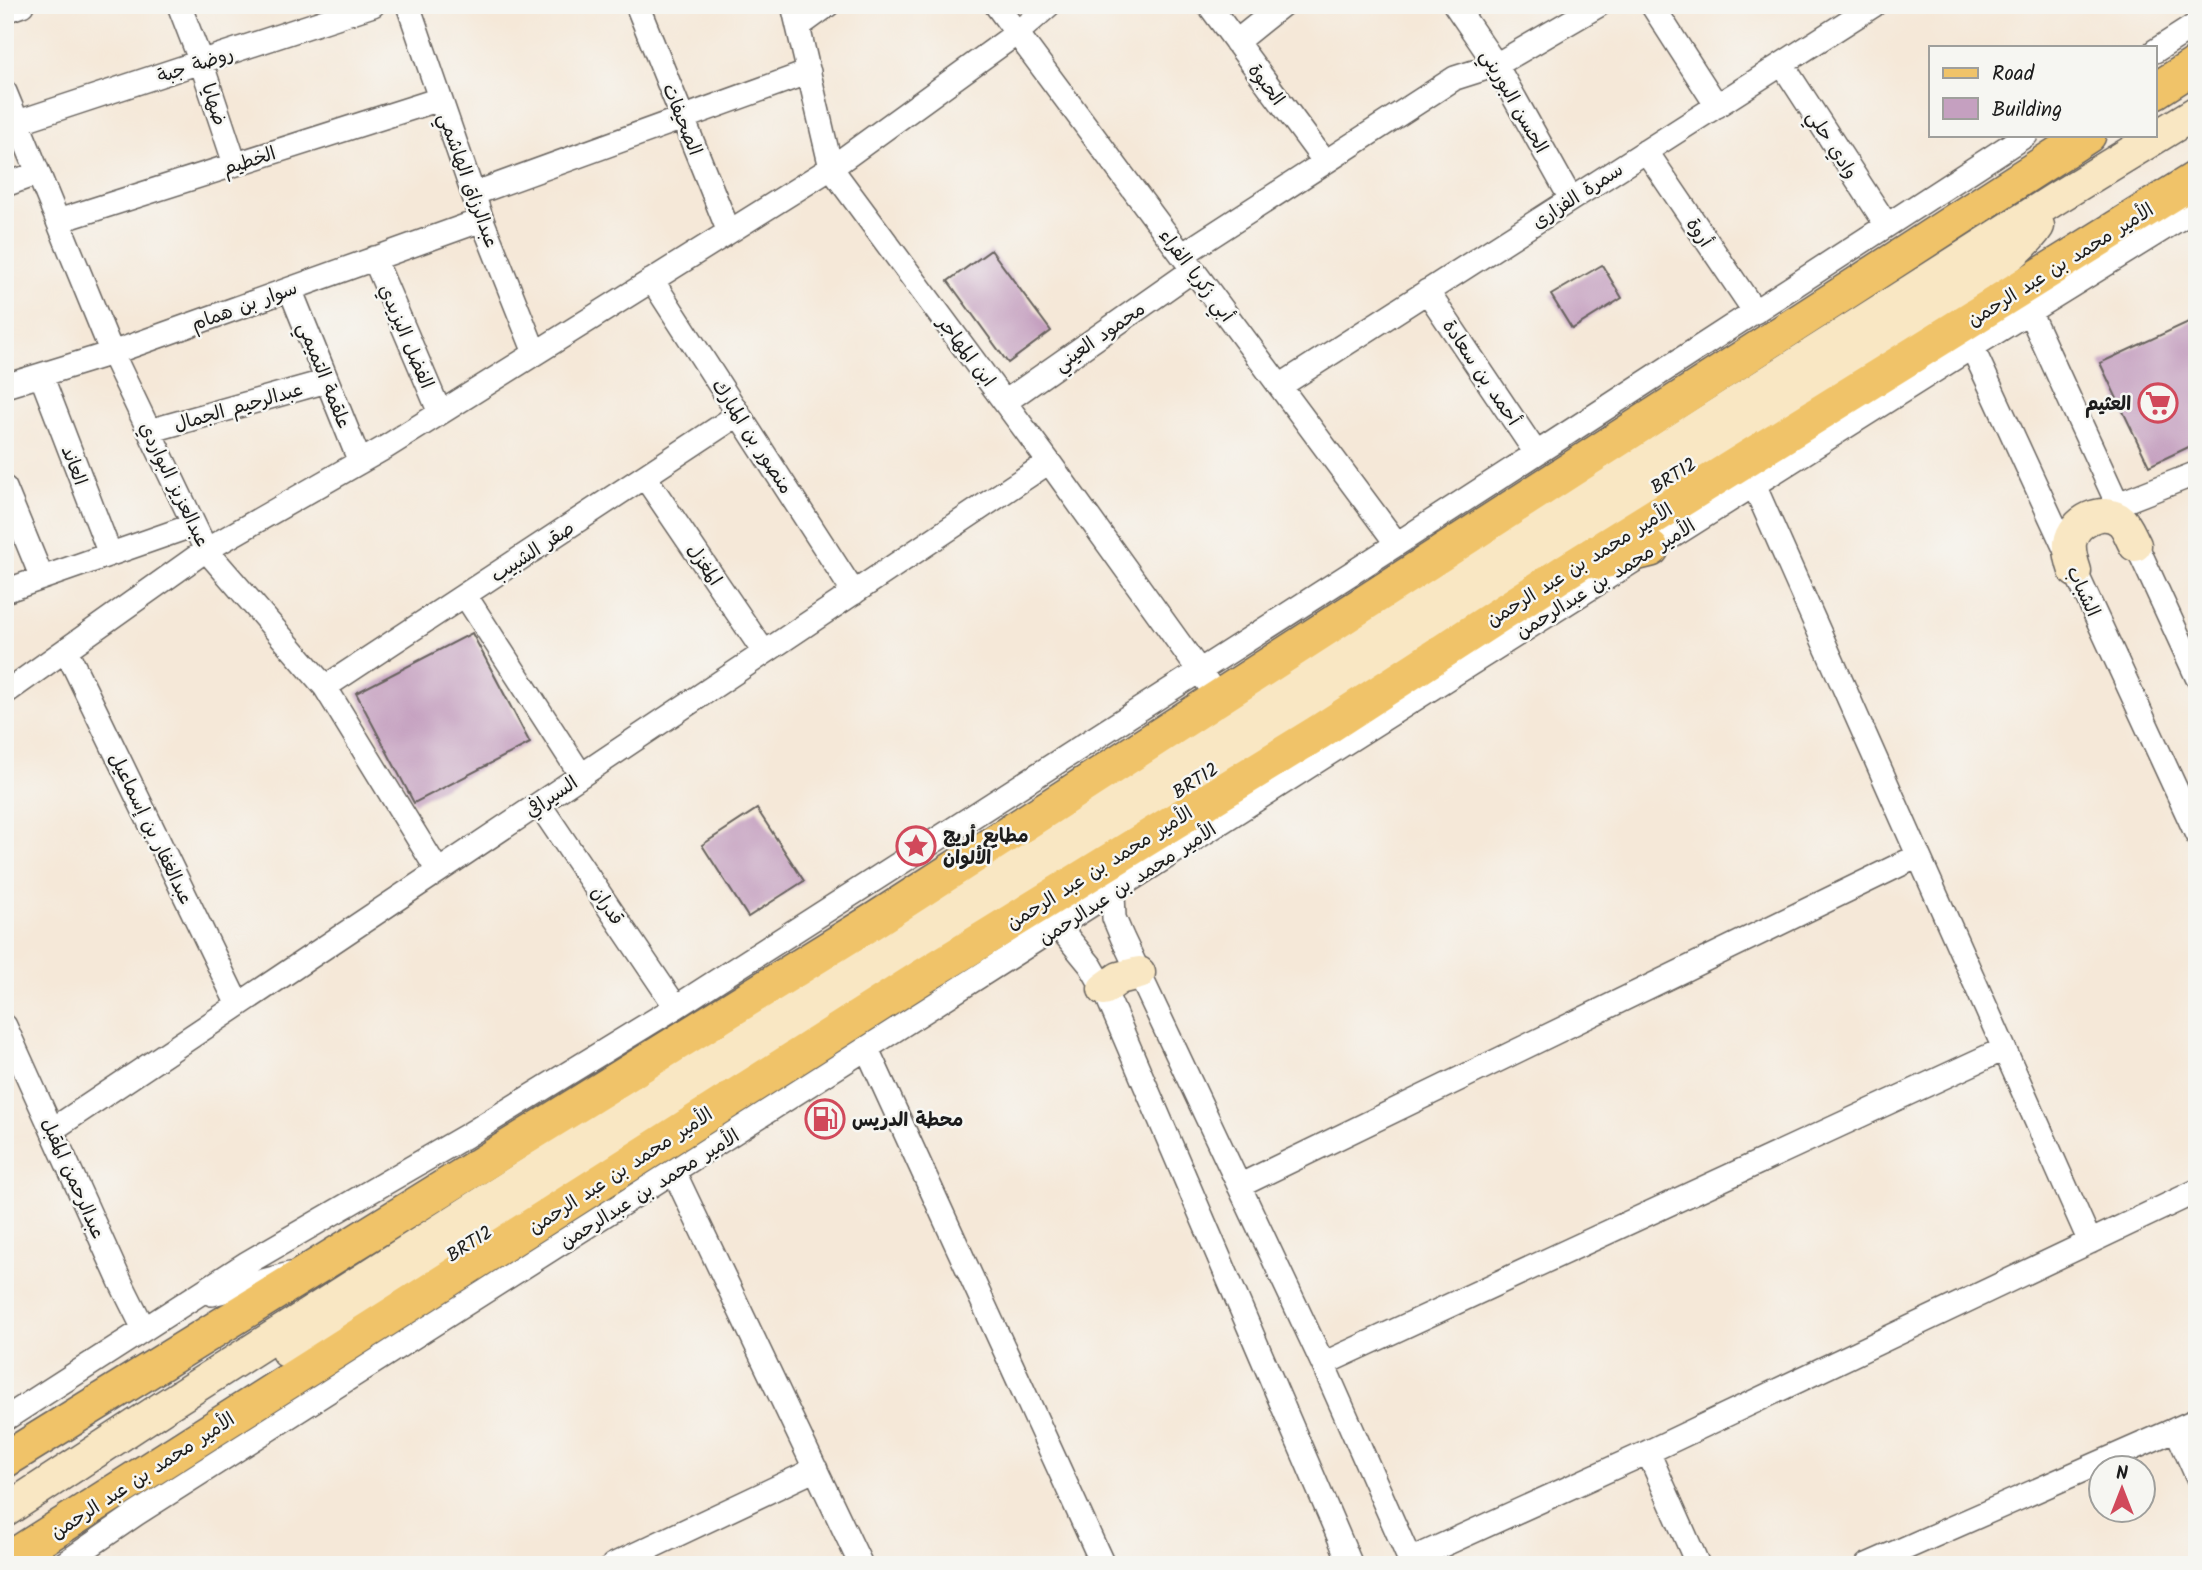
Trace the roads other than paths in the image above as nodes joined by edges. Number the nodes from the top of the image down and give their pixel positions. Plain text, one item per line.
1 (22, 5) edge
2 (179, 5) edge
3 (373, 5) edge
4 (408, 5) edge
5 (637, 5) edge
6 (828, 5) edge
7 (996, 5) edge
8 (1049, 5) edge
9 (1209, 5) edge
10 (1282, 5) edge
11 (1455, 5) edge
12 (1599, 5) edge
13 (1652, 5) edge
14 (1874, 5) edge
15 (5, 11) edge
16 (796, 15) edge
17 (2197, 24) edge
18 (1017, 33) junction
19 (1236, 42) junction
20 (2156, 50) edge
21 (201, 62) junction
22 (1782, 64) junction
23 (2197, 64) edge
24 (1496, 65) junction
25 (809, 72) junction
26 (2156, 90) edge
27 (5, 92) edge
28 (440, 99) junction
29 (1717, 106) junction
30 (2197, 112) edge
31 (683, 118) junction
32 (18, 122) junction
33 (2024, 136) edge
34 (2086, 136) edge
35 (1646, 151) junction
36 (1325, 162) junction
37 (235, 164) junction
38 (831, 168) junction
39 (38, 173) junction
40 (2197, 178) edge
41 (5, 186) edge
42 (473, 194) junction
43 (1571, 200) junction
44 (2197, 208) edge
45 (482, 219) junction
46 (58, 221) junction
47 (1886, 224) junction
48 (729, 232) junction
49 (374, 258) junction
50 (1187, 262) junction
51 (652, 280) junction
52 (290, 289) junction
53 (1427, 291) junction
54 (2029, 311) junction
55 (1755, 312) junction
56 (1972, 347) junction
57 (111, 353) junction
58 (535, 354) junction
59 (41, 375) junction
60 (327, 381) junction
61 (6, 384) edge
62 (1279, 386) junction
63 (1005, 402) junction
64 (440, 413) junction
65 (739, 414) junction
66 (149, 431) junction
67 (1536, 453) junction
68 (360, 462) junction
69 (1049, 462) junction
70 (2197, 473) edge
71 (645, 477) junction
72 (1754, 485) junction
73 (5, 488) edge
74 (2118, 504) junction
75 (194, 525) junction
76 (1398, 544) junction
77 (2135, 545) junction
78 (1651, 549) junction
79 (206, 550) junction
80 (110, 554) junction
81 (1568, 570) junction
82 (2075, 571) junction
83 (42, 578) junction
84 (5, 591) edge
85 (854, 593) junction
86 (465, 595) junction
87 (66, 650) junction
88 (764, 652) junction
89 (2197, 677) edge
90 (1209, 683) junction
91 (325, 687) junction
92 (5, 693) edge
93 (1325, 742) junction
94 (581, 775) junction
95 (538, 804) junction
96 (2197, 835) edge
97 (1918, 856) junction
98 (438, 871) junction
99 (1112, 893) junction
100 (1059, 927) junction
101 (1139, 973) junction
102 (1104, 989) junction
103 (238, 1005) junction
104 (677, 1007) junction
105 (5, 1026) edge
106 (867, 1049) junction
107 (2004, 1049) junction
108 (52, 1130) junction
109 (674, 1172) junction
110 (1239, 1185) junction
111 (2197, 1191) edge
112 (2090, 1242) junction
113 (310, 1269) junction
114 (180, 1306) junction
115 (144, 1329) junction
116 (1323, 1364) junction
117 (5, 1419) edge
118 (2186, 1425) edge
119 (1648, 1452) junction
120 (173, 1455) junction
121 (5, 1460) edge
122 (816, 1469) junction
123 (2197, 1476) edge
124 (5, 1511) edge
125 (136, 1514) junction
126 (5, 1562) edge
127 (1411, 1562) edge
128 (62, 1565) edge
129 (613, 1565) edge
130 (861, 1565) edge
131 (1102, 1565) edge
132 (1351, 1565) edge
133 (1698, 1565) edge
134 (1867, 1565) edge

1 - 15 street
2 - 21 street, ضهايا
3 - 21 street, روضة جبة
4 - 28 street, عبدالرزاق الهاشمي
5 - 31 street, الصحيفات
6 - 16 street
7 - 18 street, أبي زكريا الفراء
8 - 18 street
9 - 19 street, الحبوة
10 - 19 street
11 - 24 street, الحسن البوريني
12 - 24 street, محمود العيني
13 - 29 street
14 - 22 street, سمرة الفزارى
16 - 25 street, ابن المهاجر
17 - 20 street
18 - 38 street
18 - 50 street, أبي زكريا الفراء
19 - 36 street, الحبوة
21 - 32 street, روضة جبة
21 - 37 street, ضهايا
22 - 29 street, سمرة الفزارى
22 - 47 street, وادي حلي
23 - 26 main road
24 - 36 street, محمود العيني
24 - 43 street, الحسن البوريني
25 - 31 street
25 - 38 street, ابن المهاجر
27 - 32 street, عبدالعزيز البواردي
28 - 37 street, الخطيم
28 - 42 street, عبدالرزاق الهاشمي
29 - 35 street, سمرة الفزارى
30 - 124 main road, BRT12
31 - 42 street
31 - 48 street, الصحيفات
32 - 39 street, عبدالعزيز البواردي
33 - 47 street
34 - 90 main road
35 - 43 street, سمرة الفزارى
35 - 55 street, أروة
36 - 50 street, محمود العيني
37 - 46 street, الخطيم
38 - 48 street
38 - 63 street, ابن المهاجر
39 - 41 street
39 - 46 street, عبدالعزيز البواردي
40 - 81 main road, الأمير محمد بن عبد الرحمن
42 - 45 street, عبدالرزاق الهاشمي
43 - 53 street, سمرة الفزارى
44 - 54 street, الأمير محمد بن عبدالرحمن
45 - 49 street, سوار بن همام
45 - 58 street, عبدالرزاق الهاشمي
46 - 57 street, عبدالعزيز البواردي
47 - 55 street
48 - 51 street
49 - 52 street, سوار بن همام
49 - 64 street, الفضل اليزيدي
50 - 62 street, أبي زكريا الفراء
50 - 63 street, محمود العيني
51 - 58 street
51 - 65 street, منصور بن المبارك
52 - 57 street, سوار بن همام
52 - 60 street, علقمة التميمي
53 - 62 street, سمرة الفزارى
53 - 67 street, أحمد بن سعادة
54 - 56 street, الأمير محمد بن عبدالرحمن
54 - 74 street
55 - 67 street
56 - 72 street, الأمير محمد بن عبدالرحمن
56 - 82 street, الشباب
57 - 59 street, سوار بن همام
57 - 66 street, عبدالعزيز البواردي
58 - 64 street
59 - 61 street, سوار بن همام
59 - 80 street, العاند
60 - 66 street, عبدالرحيم الجمال
60 - 68 street, علقمة التميمي
62 - 76 street, أبي زكريا الفراء
63 - 69 street, ابن المهاجر
64 - 68 street
65 - 71 street, صقر الشبيب
65 - 85 street, منصور بن المبارك
66 - 75 street, عبدالعزيز البواردي
67 - 76 street
68 - 79 street
69 - 85 street, السيرافي
69 - 90 street, ابن المهاجر
70 - 74 street
71 - 86 street, صقر الشبيب
71 - 88 street, المغزل
72 - 78 street, الأمير محمد بن عبدالرحمن
72 - 97 street
73 - 83 street
74 - 77 street
75 - 79 street, عبدالعزيز البواردي
75 - 80 street
76 - 90 street
77 - 82 main road
77 - 89 street
78 - 81 main road
78 - 93 street, الأمير محمد بن عبدالرحمن
79 - 87 street
79 - 91 street, عبدالعزيز البواردي
80 - 83 street
81 - 93 main road, الأمير محمد بن عبد الرحمن
82 - 96 street, الشباب
83 - 84 street
85 - 88 street, السيرافي
86 - 91 street, صقر الشبيب
86 - 94 street
87 - 92 street
87 - 103 street, عبدالغفار بن إسماعيل
88 - 94 street, السيرافي
90 - 104 street
90 - 113 main road
91 - 98 street, عبدالعزيز البواردي
93 - 99 street, الأمير محمد بن عبدالرحمن
93 - 120 main road, الأمير محمد بن عبد الرحمن
94 - 95 street, السيرافي
95 - 98 street, السيرافي
95 - 104 street, قدران
97 - 107 street
97 - 110 street
98 - 103 street, السيرافي
99 - 100 street, الأمير محمد بن عبدالرحمن
99 - 101 street
100 - 102 street
100 - 106 street, الأمير محمد بن عبدالرحمن
101 - 102 main road
101 - 110 street
102 - 132 street
103 - 108 street, السيرافي
104 - 114 street
105 - 108 street, عبدالرحمن المقبل
106 - 109 street, الأمير محمد بن عبدالرحمن
106 - 131 street
107 - 112 street
107 - 116 street
108 - 115 street, عبدالرحمن المقبل
109 - 122 street
109 - 125 street, الأمير محمد بن عبدالرحمن
110 - 116 street
111 - 112 street
112 - 119 street
113 - 114 street
113 - 121 main road
114 - 115 street
115 - 117 street
116 - 127 street
118 - 123 street
118 - 134 street
119 - 127 street
119 - 133 street
120 - 125 street
120 - 126 main road, الأمير محمد بن عبد الرحمن
122 - 129 street
122 - 130 street
125 - 128 street, الأمير محمد بن عبدالرحمن

